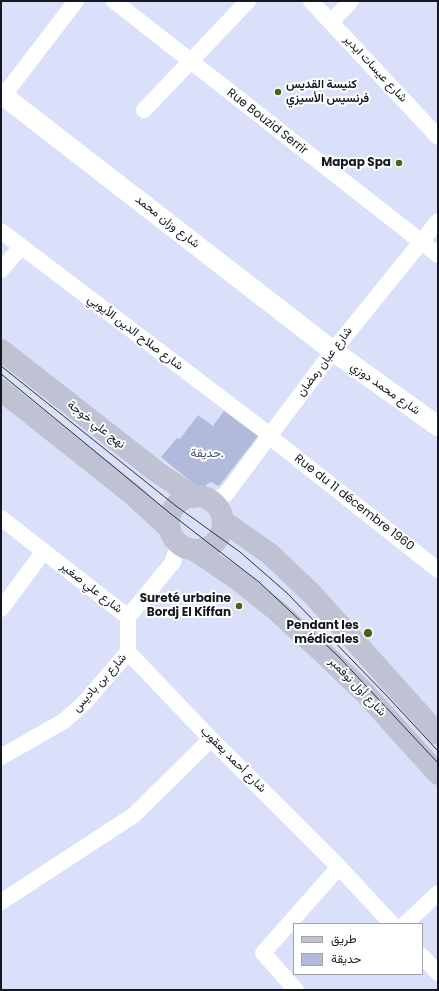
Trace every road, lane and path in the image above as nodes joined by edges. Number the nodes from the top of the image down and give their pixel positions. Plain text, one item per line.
1 (76, 1) edge
2 (114, 1) edge
3 (248, 1) edge
4 (311, 1) edge
5 (351, 1) edge
6 (331, 22) junction
7 (190, 61) junction
8 (2, 96) edge
9 (144, 110) dead end
10 (438, 137) edge
11 (438, 221) edge
12 (1, 231) edge
13 (421, 242) junction
14 (21, 247) junction
15 (438, 255) edge
16 (1, 270) edge
17 (1, 350) edge
18 (333, 351) junction
19 (1, 390) edge
20 (438, 426) edge
21 (269, 435) junction
22 (203, 499) junction
23 (1, 518) edge
24 (223, 521) junction
25 (181, 541) junction
26 (44, 551) junction
27 (438, 570) edge
28 (1, 609) edge
29 (128, 617) junction
30 (128, 652) junction
31 (438, 734) edge
32 (211, 739) junction
33 (1, 757) edge
34 (438, 774) edge
35 (338, 867) junction
36 (438, 892) edge
37 (1, 902) edge
38 (391, 923) edge
39 (406, 923) edge
40 (423, 957) edge
41 (438, 973) edge
42 (296, 990) edge

1 - 8 street
2 - 7 street, Rue Bouzid Serrir
3 - 7 street
4 - 6 street, شارع عيسات ايدير
5 - 6 street
6 - 10 street, شارع عيسات ايدير
7 - 9 street
7 - 13 street, Rue Bouzid Serrir
8 - 18 street, شارع وزان محمد
11 - 13 street, شارع عبان رمضان
12 - 14 street, شارع صلاح الدين الأيوبي
13 - 15 street, Rue Bouzid Serrir
13 - 18 street, شارع عبان رمضان
14 - 16 street
14 - 21 street, شارع صلاح الدين الأيوبي
17 - 22 main road, نهج علي خوجة
18 - 20 street, شارع محمد دوزي
18 - 21 street, شارع عبان رمضان
19 - 25 main road
21 - 22 street, شارع عبان رمضان
21 - 27 street, Rue du 11 décembre 1960
22 - 24 main road
22 - 25 main road
23 - 26 street, شارع علي صغير
24 - 25 main road
24 - 31 main road
25 - 29 street, شارع علي صغير
25 - 34 main road, شارع أول نوفمبر
26 - 28 street
26 - 29 street, شارع علي صغير
29 - 30 street, شارع بن باديس
30 - 32 street, شارع أحمد يعقوب
30 - 33 street, شارع بن باديس
32 - 35 street, شارع أحمد يعقوب
32 - 37 street
35 - 38 street, شارع أحمد يعقوب
35 - 42 street
36 - 39 street
40 - 41 street

